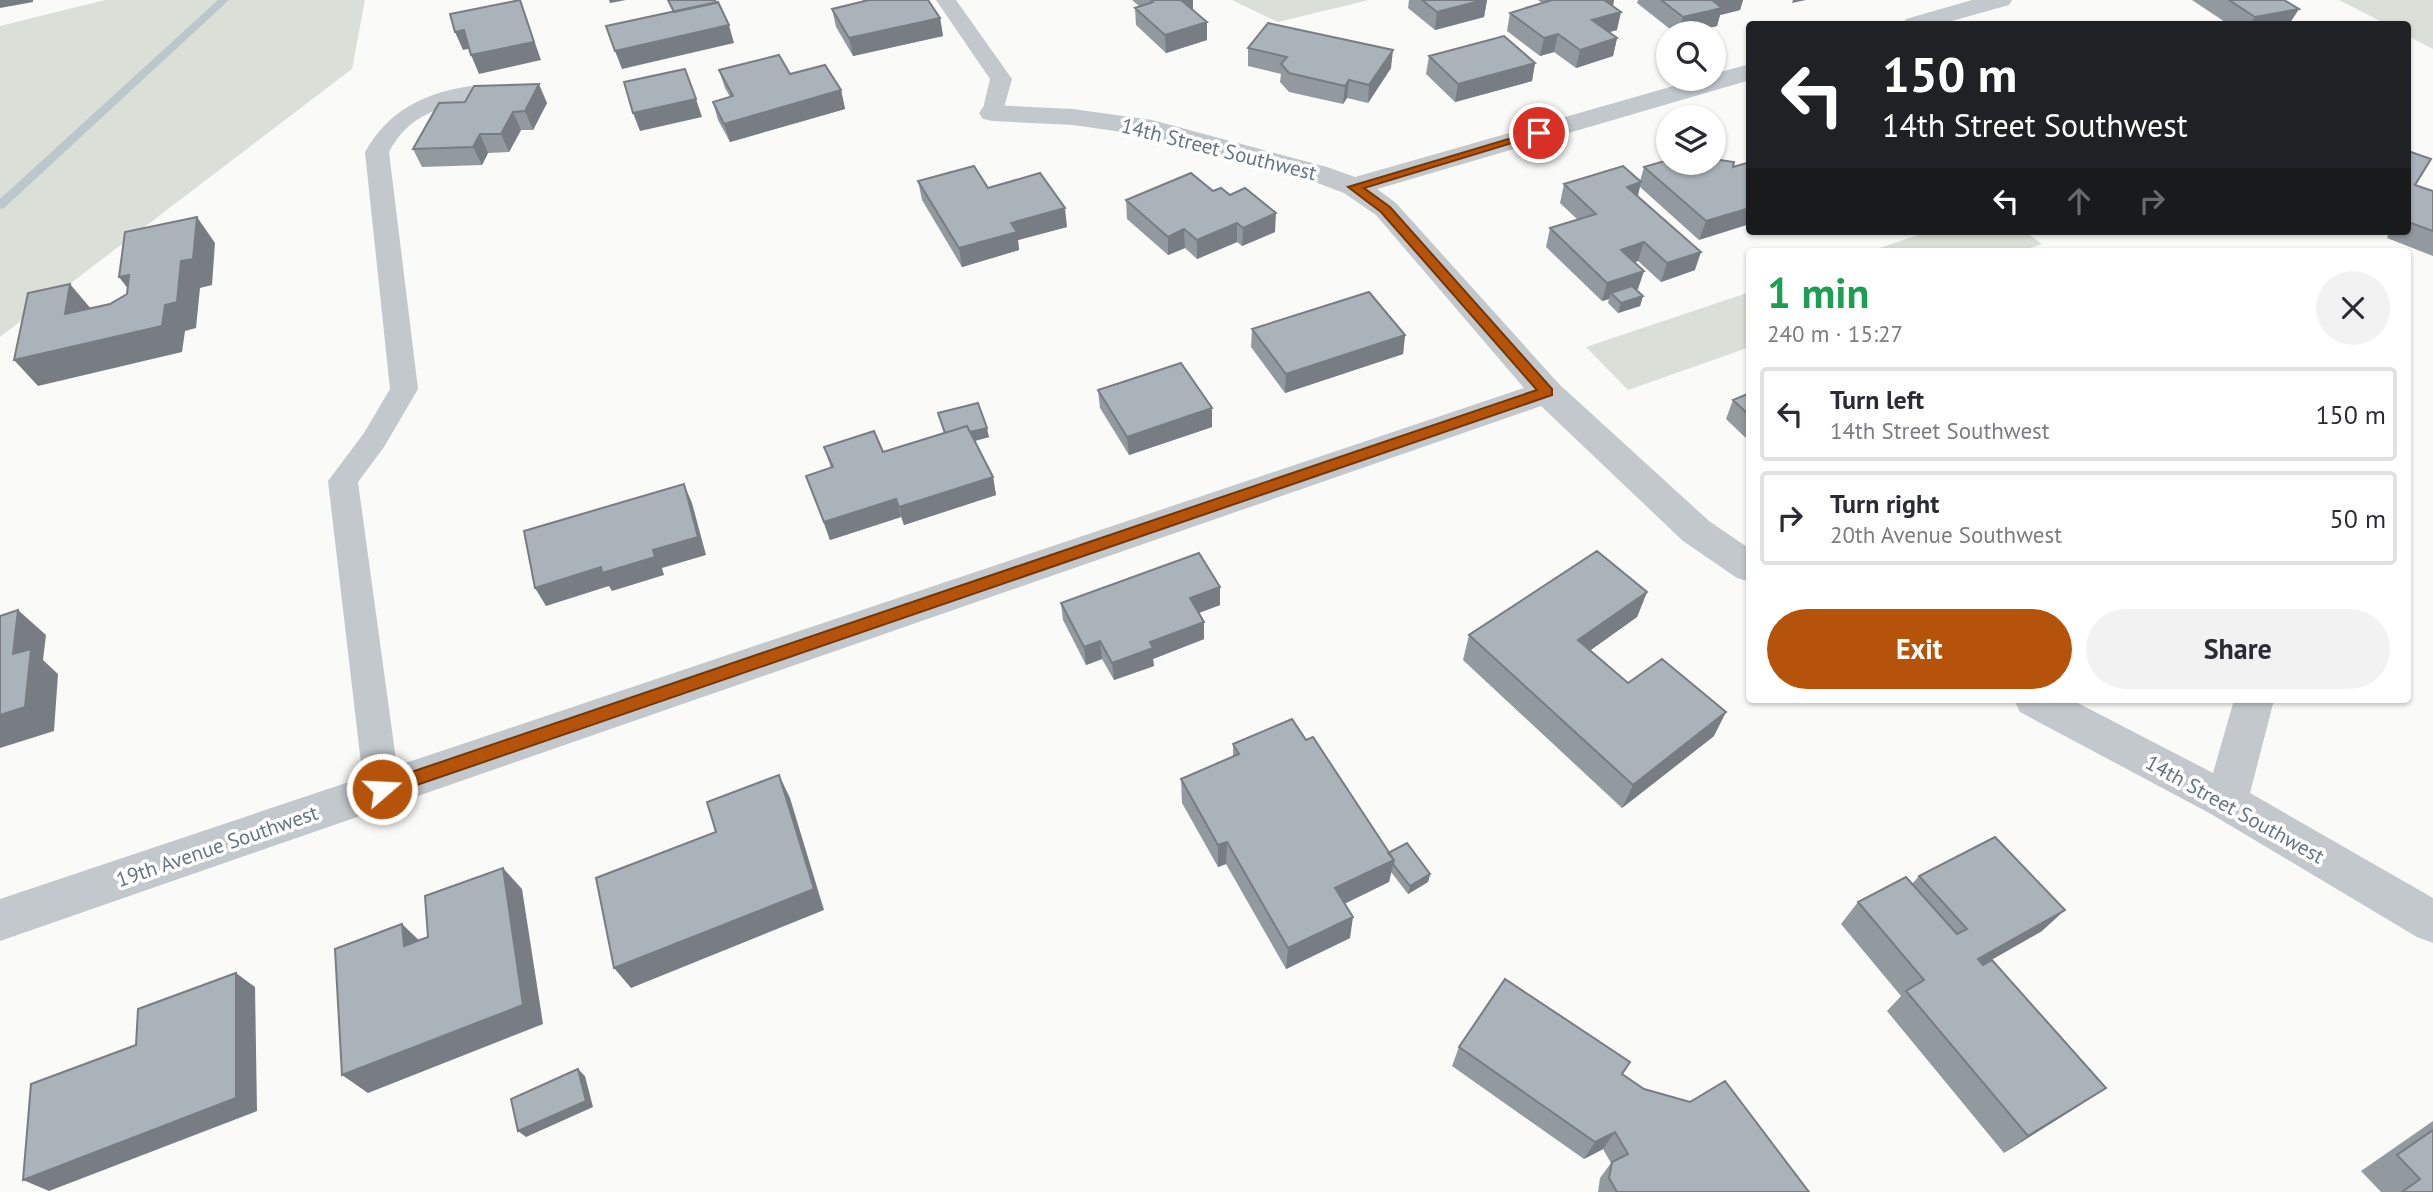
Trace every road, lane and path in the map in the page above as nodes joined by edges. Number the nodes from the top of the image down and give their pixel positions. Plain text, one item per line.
1 (946, 0) edge
2 (2000, 0) edge
3 (1926, 21) edge
4 (1746, 73) edge
5 (471, 93) edge
6 (993, 113) joint
7 (1354, 187) junction
8 (1547, 392) junction
9 (1746, 565) edge
10 (2040, 703) edge
11 (2253, 703) edge
12 (382, 789) junction
13 (2226, 801) junction
14 (0, 920) edge
15 (2433, 922) edge

1 - 6 lane
2 - 3 street
4 - 7 street
5 - 12 lane
6 - 7 street, 14th Street Southwest
7 - 8 street, 14th Street Southwest
8 - 9 street, 14th Street Southwest
8 - 12 street, 19th Avenue Southwest
10 - 13 street, 14th Street Southwest
11 - 13 street
12 - 14 street, 19th Avenue Southwest
13 - 15 street, 14th Street Southwest

